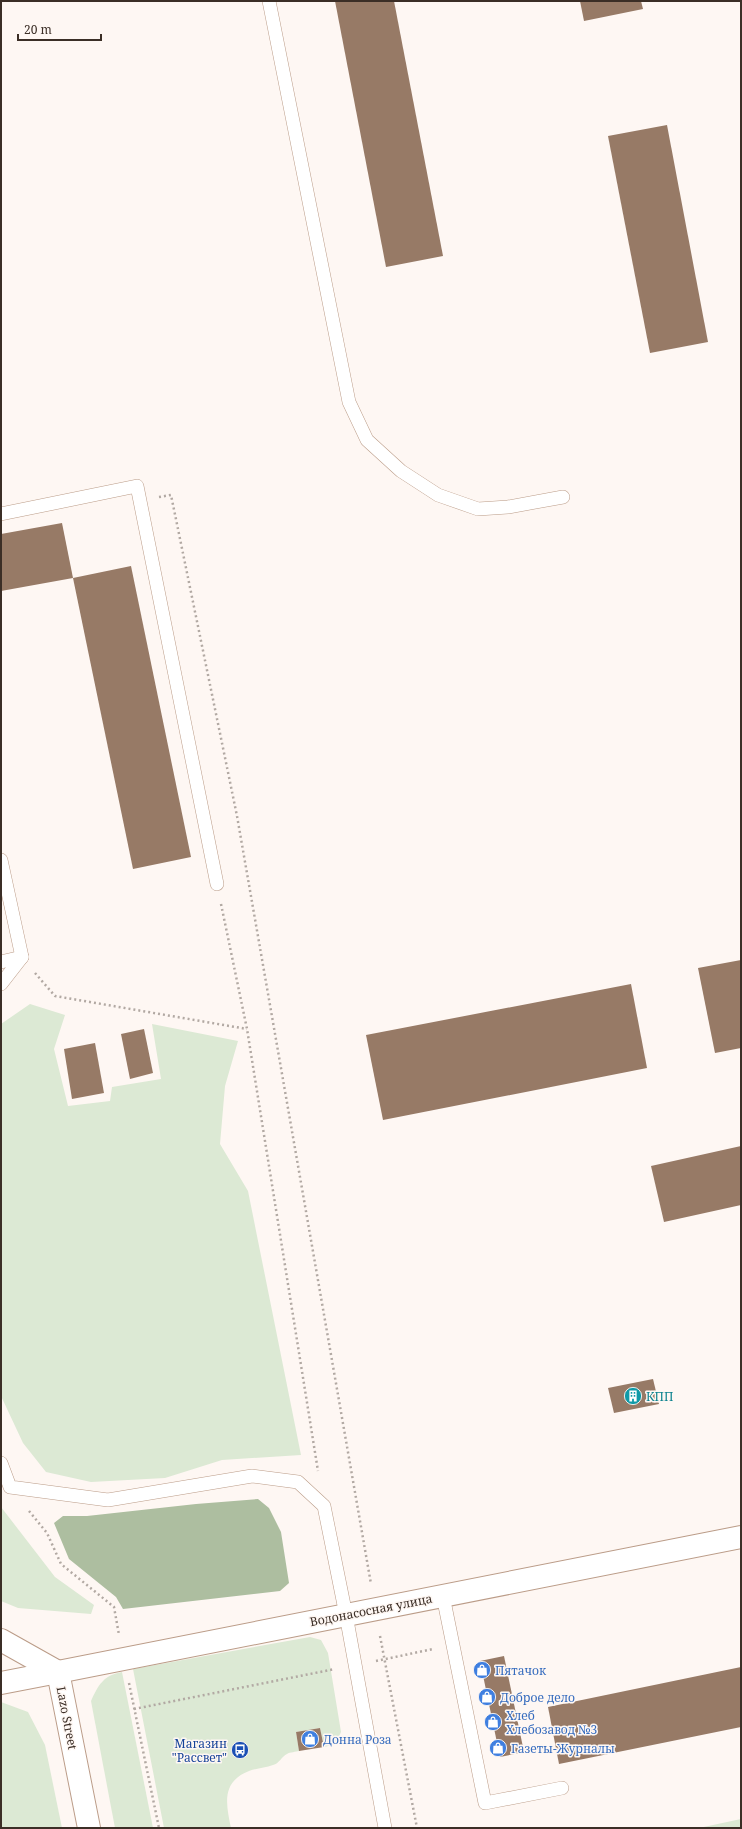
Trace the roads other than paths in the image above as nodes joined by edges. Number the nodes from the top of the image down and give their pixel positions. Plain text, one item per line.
1 (269, 1) edge
2 (563, 497) dead end
3 (1, 514) edge
4 (1, 860) edge
5 (217, 884) road end
6 (22, 957) junction
7 (1, 962) edge
8 (1, 984) edge
9 (1, 1463) edge
10 (741, 1537) edge
11 (443, 1596) junction
12 (346, 1615) junction
13 (1, 1640) edge
14 (58, 1672) junction
15 (1, 1683) edge
16 (562, 1788) dead end
17 (89, 1828) edge
18 (385, 1828) edge

1 - 2 lane
3 - 5 lane
4 - 6 lane
6 - 7 lane
6 - 8 lane
9 - 12 lane
10 - 11 street, Водонасосная улица
11 - 12 street, Водонасосная улица
11 - 16 lane
12 - 14 street, Водонасосная улица
12 - 18 lane
13 - 14 street, Lazo Street
14 - 15 street, Водонасосная улица
14 - 17 street, Lazo Street

